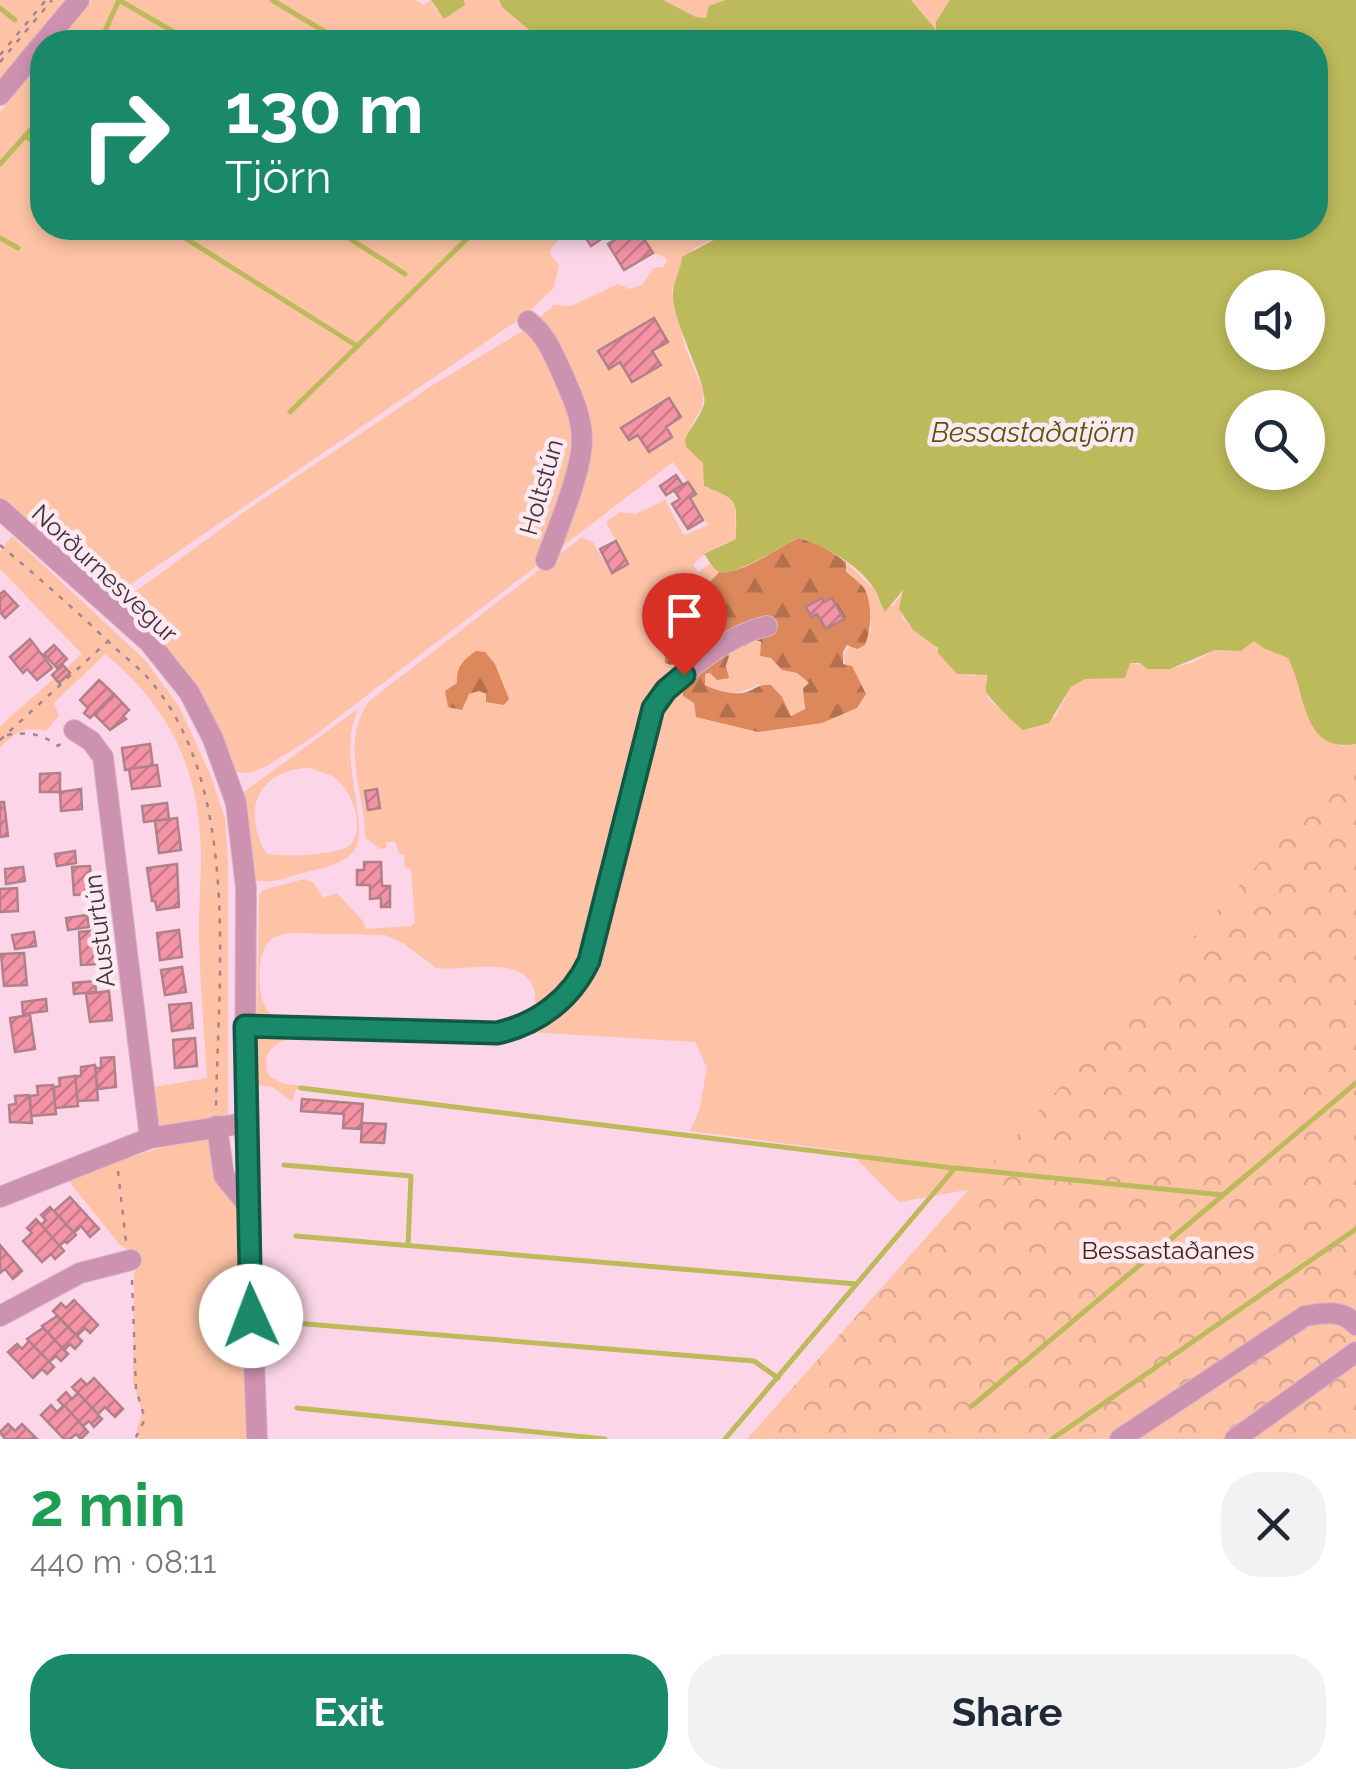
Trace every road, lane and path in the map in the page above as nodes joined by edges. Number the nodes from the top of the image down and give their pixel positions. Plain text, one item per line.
1 (46, 0) edge
2 (52, 0) edge
3 (79, 0) edge
4 (54, 30) edge
5 (0, 54) edge
6 (30, 59) edge
7 (0, 62) edge
8 (0, 96) edge
9 (528, 321) dead end
10 (0, 509) edge
11 (17, 524) junction
12 (0, 541) edge
13 (546, 560) dead end
14 (767, 626) dead end
15 (108, 641) junction
16 (74, 730) joint
17 (5, 735) junction
18 (0, 740) edge
19 (245, 1026) junction
20 (245, 1122) junction
21 (217, 1126) junction
22 (150, 1138) junction
23 (116, 1152) junction
24 (0, 1195) edge
25 (248, 1204) junction
26 (131, 1260) junction
27 (0, 1316) edge
28 (1356, 1325) edge
29 (1356, 1352) edge
30 (135, 1439) edge
31 (258, 1439) edge
32 (1120, 1439) edge
33 (1235, 1439) edge

1 - 5 path
2 - 7 path
3 - 4 street
6 - 8 street
9 - 13 street, Holtstún
10 - 11 street, Norðurnesvegur
11 - 12 street
11 - 19 street, Norðurnesvegur
12 - 15 path
14 - 19 street
15 - 17 path
15 - 21 path
16 - 17 path
16 - 22 street, Austurtún
17 - 18 path
19 - 20 street, Norðurnesvegur
20 - 21 street
20 - 25 street, Norðurnesvegur
21 - 22 street
21 - 25 street
22 - 23 street
23 - 24 street
23 - 26 path
25 - 31 street, Norðurnesvegur
26 - 27 street
26 - 30 path
28 - 32 street
29 - 33 street

